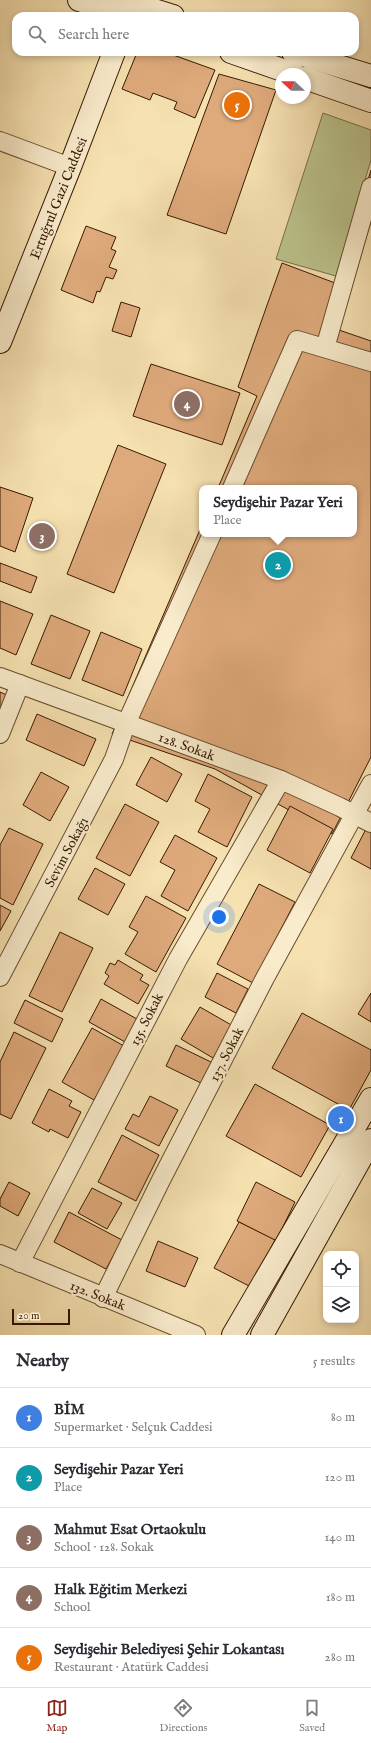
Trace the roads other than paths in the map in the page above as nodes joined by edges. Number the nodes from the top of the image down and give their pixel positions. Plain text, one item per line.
1 (79, 0) edge
2 (128, 9) edge
3 (148, 12) edge
4 (112, 56) edge
5 (242, 56) edge
6 (306, 56) edge
7 (277, 68) edge
8 (371, 76) edge
9 (311, 80) edge
10 (371, 101) edge
11 (0, 141) edge
12 (70, 167) junction
13 (371, 187) edge
14 (0, 342) edge
15 (325, 348) junction
16 (371, 362) edge
17 (233, 485) edge
18 (211, 537) edge
19 (0, 676) edge
20 (20, 684) junction
21 (126, 724) junction
22 (0, 734) edge
23 (281, 780) junction
24 (371, 784) edge
25 (355, 814) junction
26 (371, 823) edge
27 (0, 977) edge
28 (371, 1099) edge
29 (371, 1140) edge
30 (0, 1254) edge
31 (20, 1263) junction
32 (103, 1298) junction
33 (196, 1335) edge
34 (233, 1335) edge
35 (262, 1335) edge

1 - 2 main road
2 - 3 main road
4 - 12 main road, Ertuğrul Gazi Caddesi
5 - 7 main road
6 - 8 main road
9 - 10 main road
11 - 12 street
12 - 14 main road, Ertuğrul Gazi Caddesi
13 - 15 street
15 - 16 street
15 - 17 street
18 - 21 street, Sevim Sokağı
19 - 20 street, 128. Sokak
20 - 21 street, 128. Sokak
20 - 22 street
21 - 23 street, 128. Sokak
21 - 27 street, Sevim Sokağı
23 - 25 street, 128. Sokak
23 - 31 street, 135. Sokak
24 - 25 street, 137. Sokak
25 - 26 street, 128. Sokak
25 - 32 street, 137. Sokak
28 - 34 main road
29 - 35 main road
30 - 31 street, 132. Sokak
31 - 32 street, 132. Sokak
32 - 33 street, 132. Sokak

